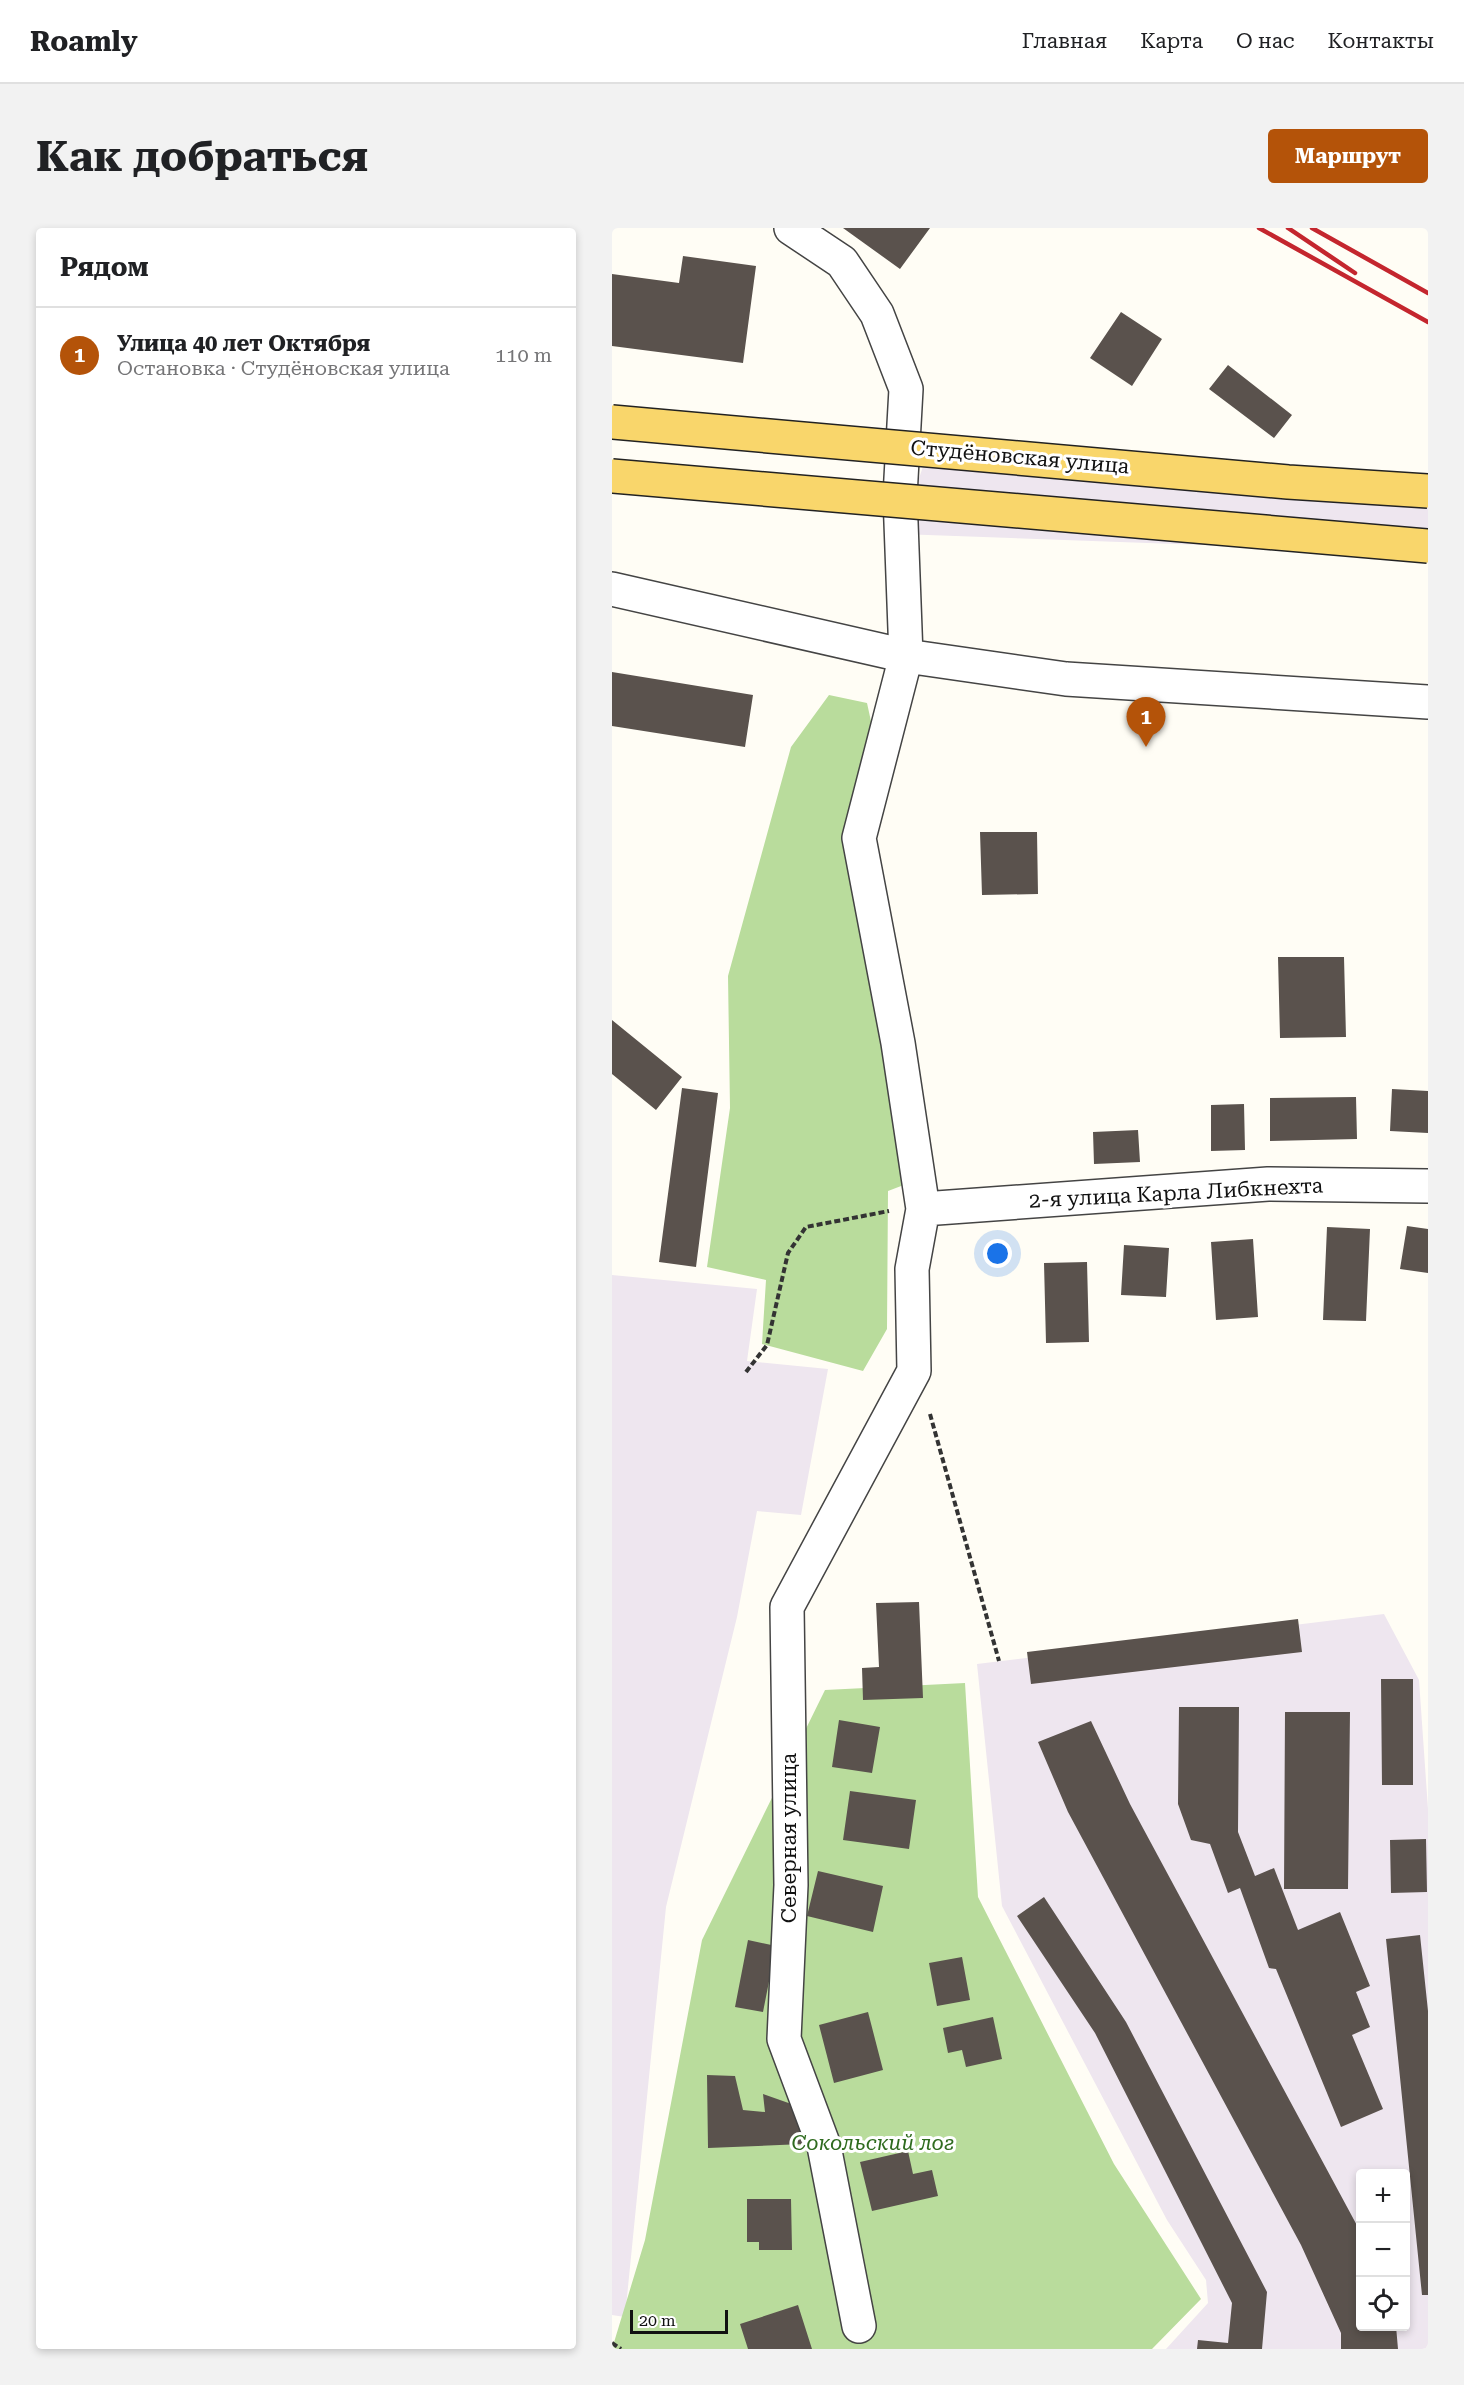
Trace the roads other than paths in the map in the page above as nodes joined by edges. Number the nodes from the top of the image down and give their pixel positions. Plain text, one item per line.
1 (795, 229) edge
2 (612, 422) edge
3 (612, 476) edge
4 (1428, 491) edge
5 (1428, 546) edge
6 (612, 589) edge
7 (906, 656) junction
8 (1428, 702) edge
9 (1428, 1186) edge
10 (909, 1209) junction
11 (859, 2326) dead end

1 - 7 street
2 - 4 main road, Студёновская улица, bridge
3 - 5 main road, bridge
6 - 7 street
7 - 8 street
7 - 10 street
9 - 10 street, 2-я улица Карла Либкнехта
10 - 11 street, Северная улица

